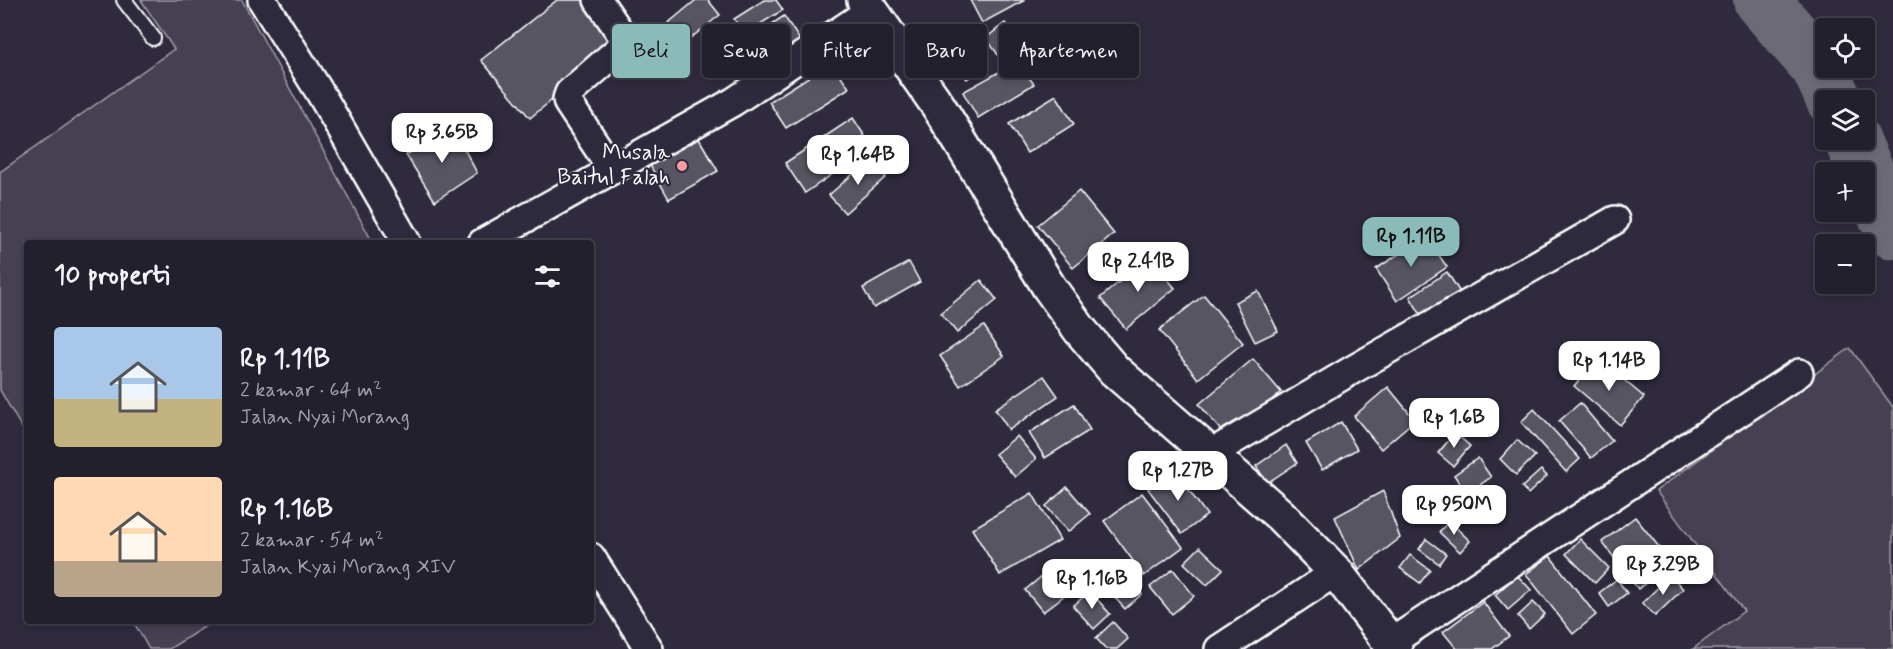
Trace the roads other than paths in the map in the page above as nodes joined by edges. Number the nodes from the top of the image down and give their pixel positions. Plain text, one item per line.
1 (124, 0) edge
2 (262, 0) edge
3 (598, 0) edge
4 (868, 5) edge
5 (153, 38) dead end
6 (612, 169) junction
7 (1615, 220) dead end
8 (404, 240) edge
9 (487, 240) edge
10 (1799, 374) dead end
11 (1210, 454) junction
12 (594, 562) edge
13 (1336, 572) junction
14 (1393, 646) edge
15 (650, 649) edge
16 (1219, 649) edge

1 - 5 lane
2 - 8 street
3 - 6 street
4 - 6 street
4 - 11 street
6 - 9 street
7 - 11 street
10 - 14 street
11 - 13 street
12 - 15 street
13 - 14 street
13 - 16 street

